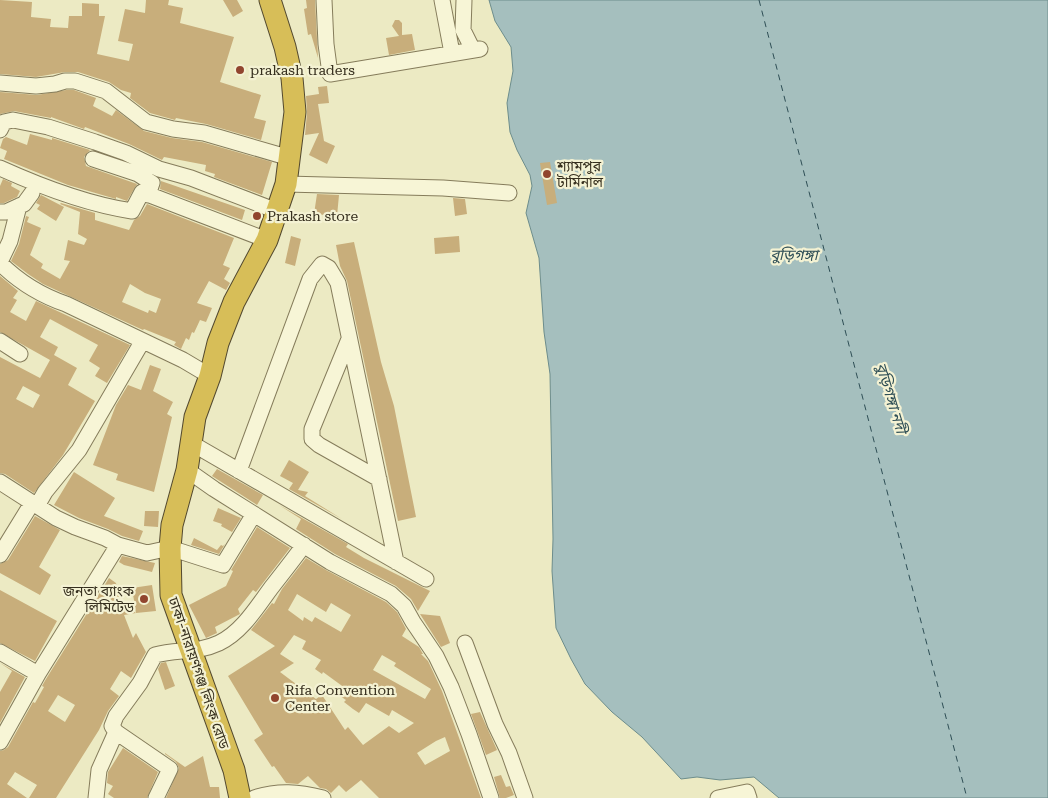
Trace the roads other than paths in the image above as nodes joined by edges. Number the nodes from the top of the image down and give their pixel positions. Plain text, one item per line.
1 (270, 0) edge
2 (324, 0) edge
3 (442, 0) edge
4 (464, 0) edge
5 (452, 53) junction
6 (0, 84) edge
7 (0, 130) edge
8 (290, 158) junction
9 (93, 159) dead end
10 (0, 168) edge
11 (286, 184) junction
12 (509, 192) dead end
13 (32, 193) dead end
14 (148, 195) junction
15 (19, 206) junction
16 (277, 211) junction
17 (0, 212) edge
18 (267, 240) junction
19 (0, 262) edge
20 (349, 339) junction
21 (0, 341) edge
22 (142, 342) junction
23 (20, 354) dead end
24 (210, 376) junction
25 (191, 444) junction
26 (187, 470) junction
27 (239, 471) junction
28 (379, 479) junction
29 (0, 482) edge
30 (34, 504) junction
31 (254, 514) junction
32 (304, 545) junction
33 (118, 546) junction
34 (170, 548) junction
35 (0, 555) edge
36 (396, 562) junction
37 (426, 579) dead end
38 (465, 643) dead end
39 (0, 652) edge
40 (191, 652) junction
41 (38, 674) junction
42 (116, 732) junction
43 (0, 742) edge
44 (96, 798) edge
45 (156, 798) edge
46 (240, 798) edge
47 (254, 798) edge
48 (324, 798) edge
49 (491, 798) edge
50 (525, 798) edge
51 (718, 798) edge
52 (749, 798) edge

1 - 8 highway, ঢাকা-নারায়ণগঞ্জ লিংক রোড
2 - 5 street
3 - 5 street
4 - 5 street
6 - 8 street
7 - 16 street
8 - 11 highway, ঢাকা-নারায়ণগঞ্জ লিংক রোড
9 - 14 street
10 - 14 street
11 - 12 street
11 - 16 highway, ঢাকা-নারায়ণগঞ্জ লিংক রোড
13 - 15 street
14 - 18 street
15 - 17 street
15 - 19 street
16 - 18 highway, ঢাকা-নারায়ণগঞ্জ লিংক রোড
18 - 24 highway, ঢাকা-নারায়ণগঞ্জ লিংক রোড
19 - 22 street
20 - 27 street
20 - 28 street
20 - 28 street
21 - 23 street
22 - 24 street
22 - 30 street
24 - 25 highway, ঢাকা-নারায়ণগঞ্জ লিংক রোড
25 - 26 highway, ঢাকা-নারায়ণগঞ্জ লিংক রোড
25 - 27 street
26 - 31 street
26 - 34 highway, ঢাকা-নারায়ণগঞ্জ লিংক রোড
27 - 36 street
28 - 36 street
29 - 30 street
30 - 33 street
30 - 35 street
31 - 32 street
31 - 34 street
32 - 40 street
32 - 49 street
33 - 34 street
33 - 41 street
34 - 40 highway, ঢাকা-নারায়ণগঞ্জ লিংক রোড
36 - 37 street
38 - 50 street
39 - 41 street
40 - 42 street
40 - 46 highway, ঢাকা-নারায়ণগঞ্জ লিংক রোড
41 - 43 street
42 - 44 street
42 - 45 street
47 - 48 street
51 - 52 street

